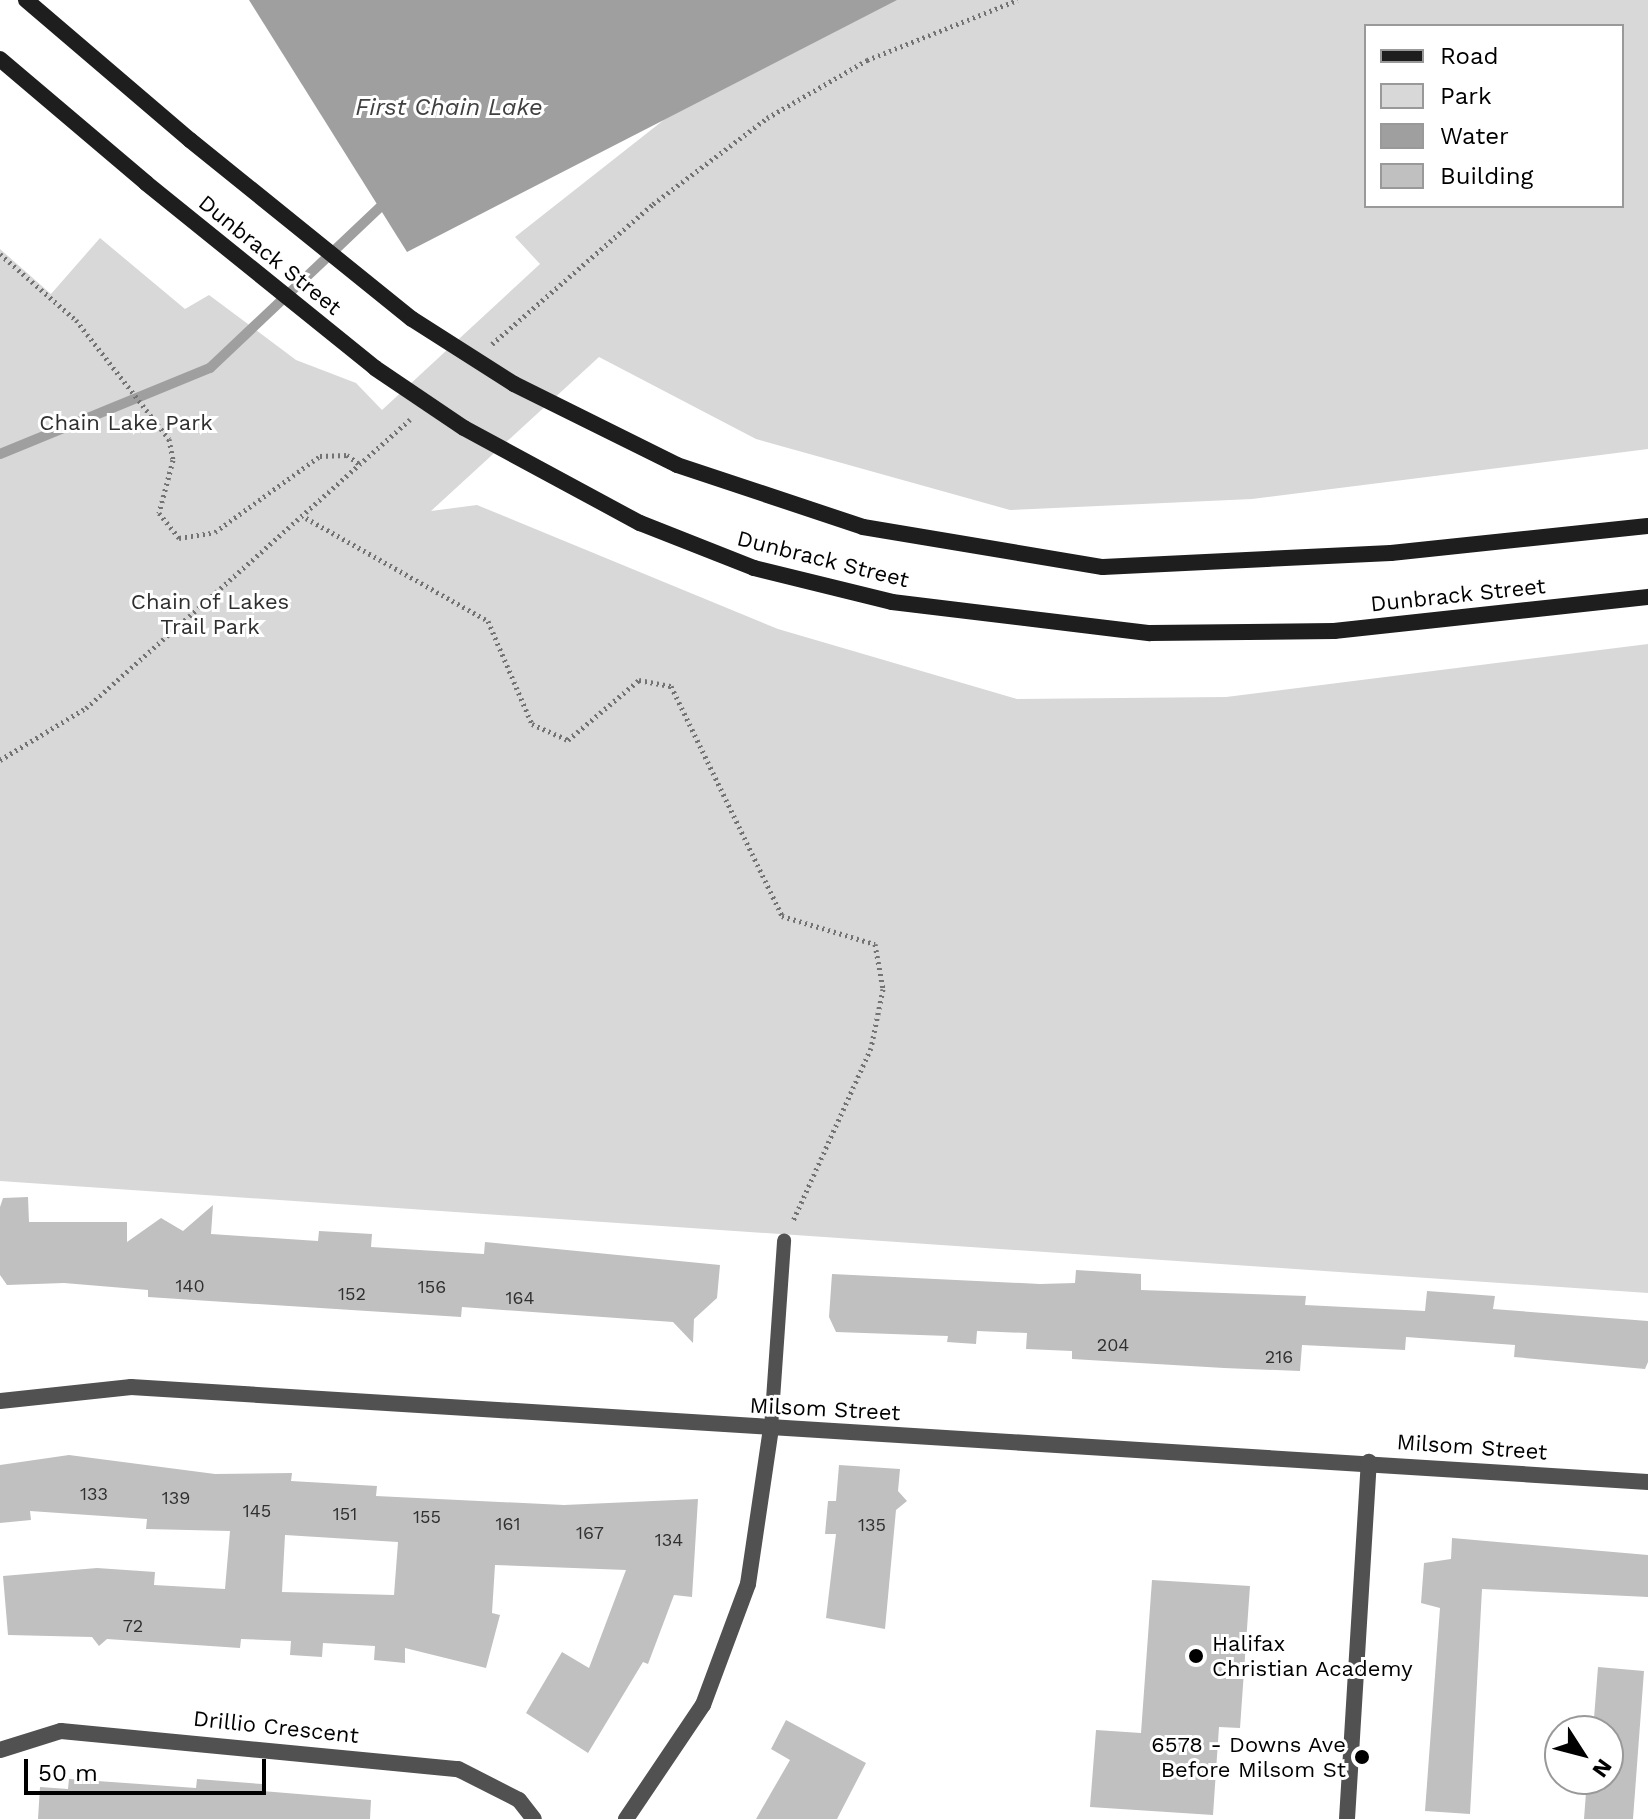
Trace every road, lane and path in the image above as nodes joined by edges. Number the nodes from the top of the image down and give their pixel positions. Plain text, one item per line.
1 (26, 0) edge
2 (1018, 0) edge
3 (0, 59) edge
4 (0, 254) edge
5 (485, 351) dead end
6 (416, 413) dead end
7 (361, 465) junction
8 (306, 518) junction
9 (1648, 526) edge
10 (1648, 597) edge
11 (0, 760) edge
12 (784, 1240) joint
13 (0, 1401) edge
14 (771, 1428) junction
15 (1369, 1462) junction
16 (1648, 1482) edge
17 (0, 1750) edge
18 (534, 1819) edge
19 (626, 1819) edge
20 (1347, 1819) edge

1 - 9 main road, Dunbrack Street, bridge
2 - 5 path
3 - 10 main road, Dunbrack Street, bridge
4 - 7 path
6 - 7 path
7 - 8 path
8 - 11 path
8 - 12 path
12 - 14 lane
13 - 14 street, Milsom Street
14 - 15 street, Milsom Street
14 - 19 street
15 - 16 street, Milsom Street
15 - 20 street
17 - 18 street, Drillio Crescent

